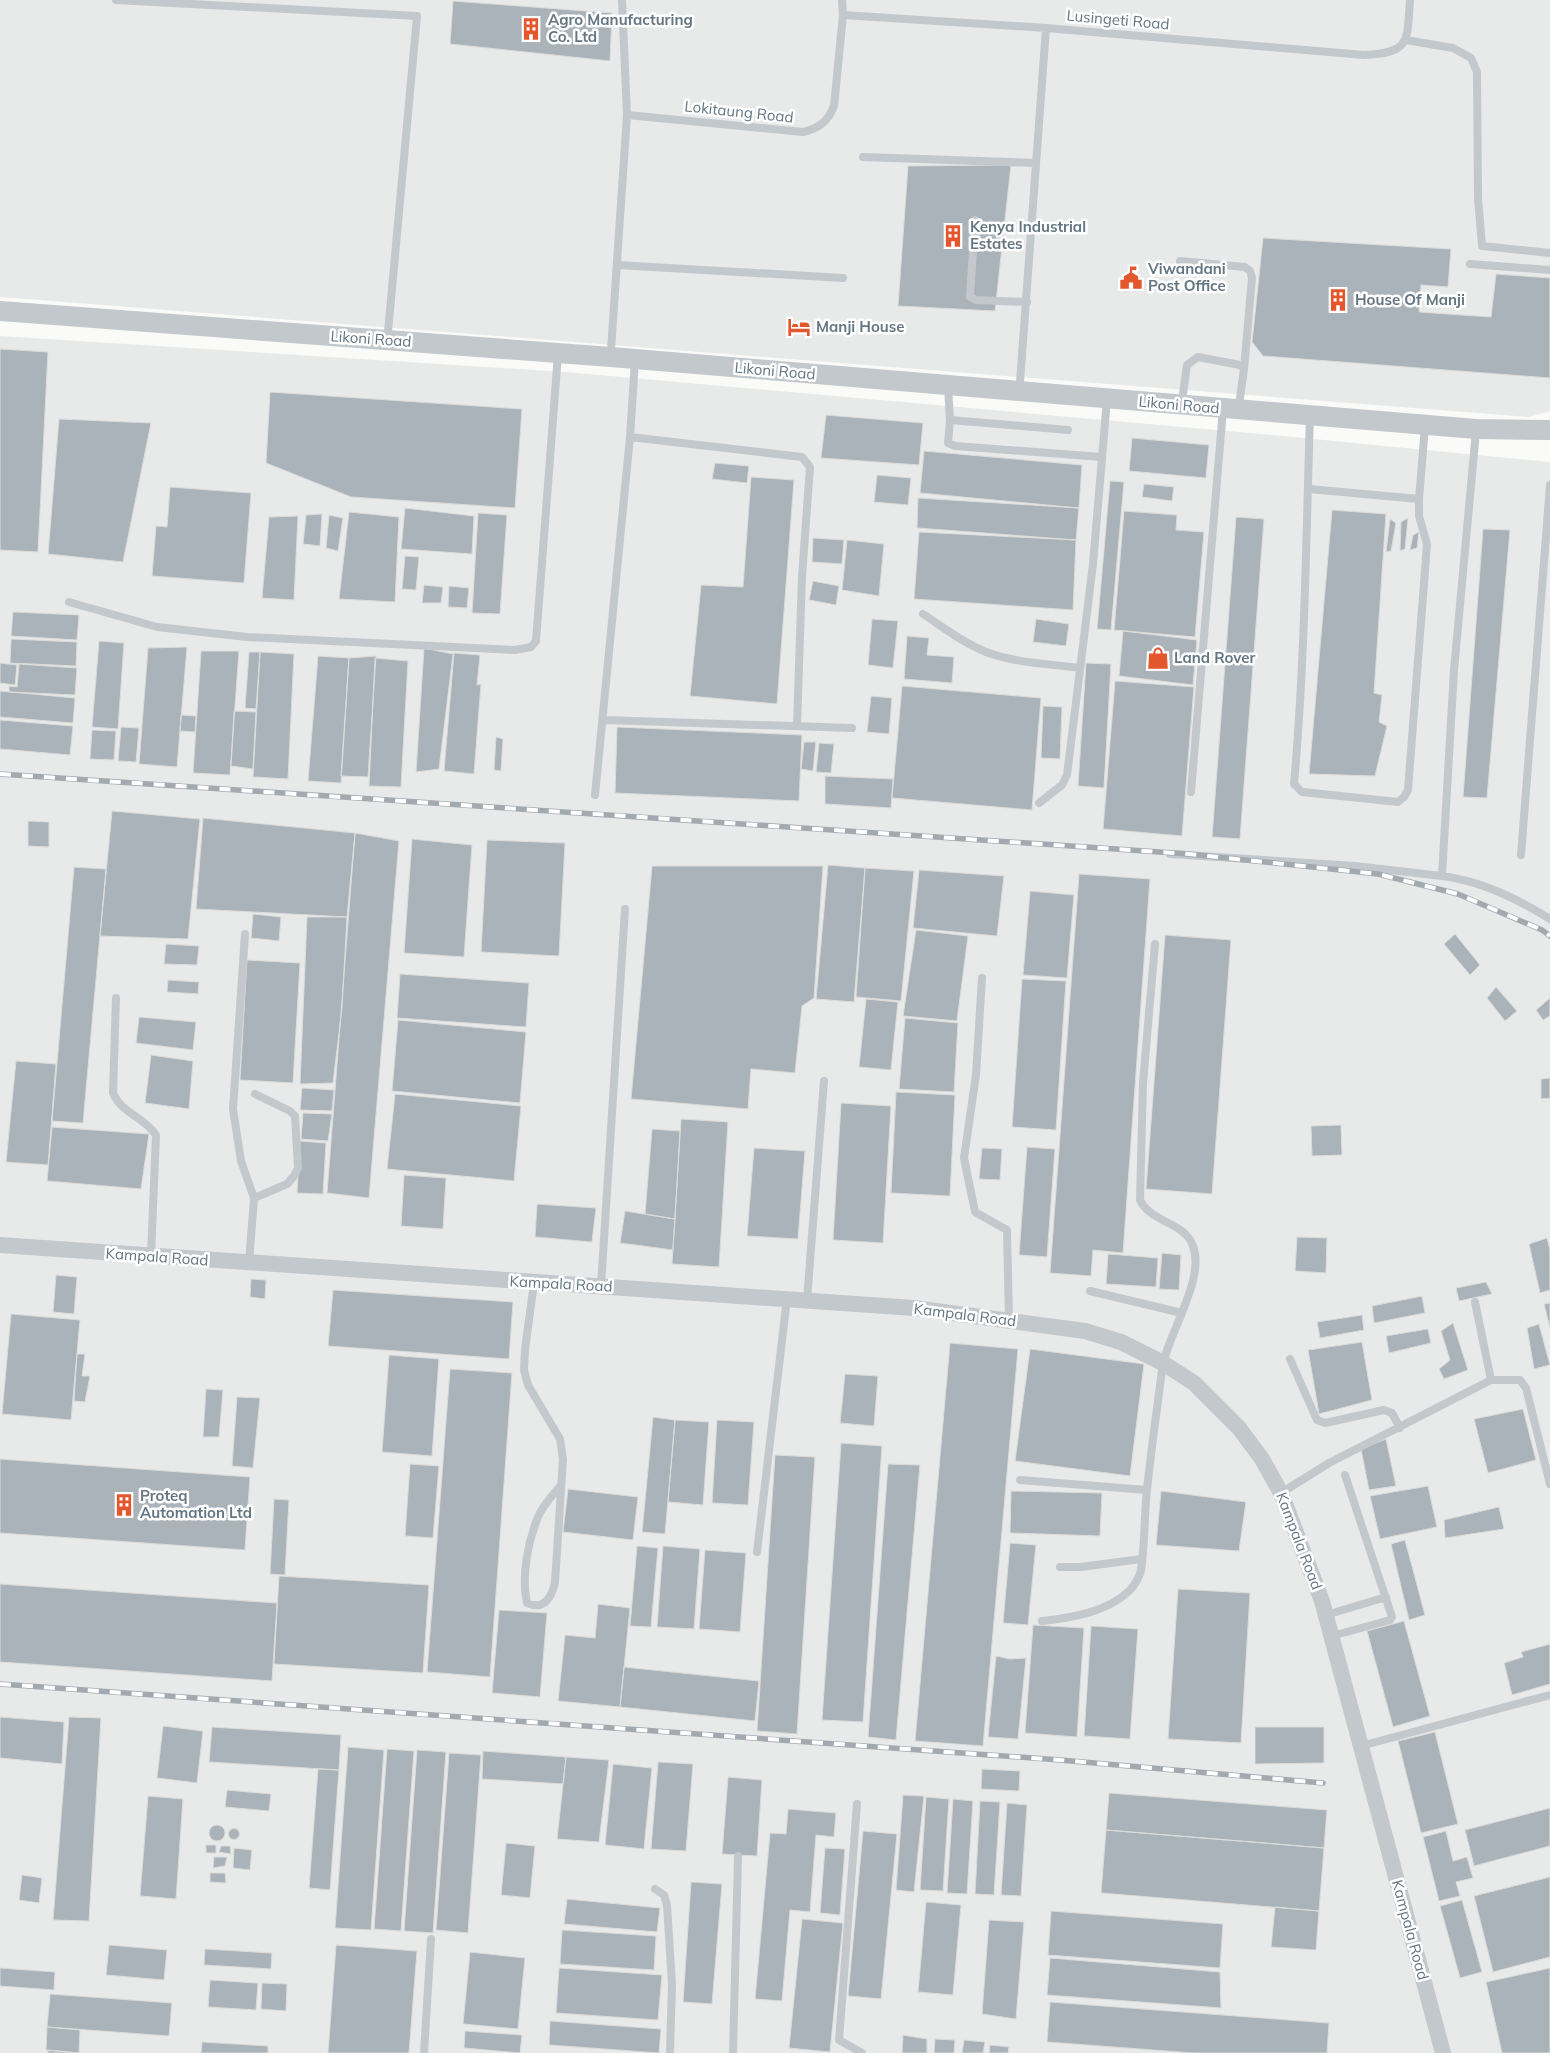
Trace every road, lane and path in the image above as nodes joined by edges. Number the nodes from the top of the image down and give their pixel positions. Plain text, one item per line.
1 (116, 0) edge
2 (622, 0) edge
3 (842, 0) edge
4 (1410, 0) edge
5 (843, 15) junction
6 (1046, 28) junction
7 (1406, 40) junction
8 (627, 115) junction
9 (863, 157) dead end
10 (1036, 163) junction
11 (975, 220) dead end
12 (1550, 253) edge
13 (1180, 261) dead end
14 (617, 264) junction
15 (1470, 264) dead end
16 (1550, 270) edge
17 (843, 278) dead end
18 (1027, 302) junction
19 (0, 303) edge
20 (0, 312) edge
21 (388, 336) junction
22 (611, 350) junction
23 (558, 353) junction
24 (635, 359) junction
25 (1244, 369) junction
26 (1020, 382) junction
27 (948, 385) junction
28 (1183, 394) junction
29 (1240, 398) junction
30 (1107, 399) junction
31 (1223, 409) junction
32 (1310, 416) junction
33 (1550, 418) edge
34 (950, 420) junction
35 (1426, 424) junction
36 (1476, 429) junction
37 (1068, 430) dead end
38 (1550, 430) edge
39 (630, 437) junction
40 (1102, 457) junction
41 (1550, 485) edge
42 (1309, 489) junction
43 (1418, 499) junction
44 (69, 602) dead end
45 (923, 614) dead end
46 (1080, 668) junction
47 (604, 720) junction
48 (797, 725) junction
49 (852, 728) dead end
50 (1191, 792) dead end
51 (595, 796) dead end
52 (1040, 803) dead end
53 (1170, 854) dead end
54 (1521, 855) dead end
55 (1442, 876) junction
56 (625, 909) dead end
57 (1550, 919) edge
58 (245, 934) dead end
59 (1155, 944) dead end
60 (982, 978) dead end
61 (116, 998) dead end
62 (824, 1081) dead end
63 (256, 1094) dead end
64 (254, 1198) junction
65 (0, 1245) edge
66 (150, 1256) junction
67 (249, 1263) junction
68 (534, 1283) junction
69 (601, 1286) junction
70 (1090, 1291) dead end
71 (787, 1298) junction
72 (807, 1300) junction
73 (1476, 1302) dead end
74 (1182, 1313) junction
75 (1009, 1320) junction
76 (1290, 1359) dead end
77 (1162, 1363) junction
78 (1491, 1380) junction
79 (1400, 1428) junction
80 (1345, 1474) dead end
81 (1020, 1480) dead end
82 (1550, 1484) edge
83 (561, 1485) junction
84 (1147, 1490) junction
85 (1282, 1494) junction
86 (757, 1552) dead end
87 (1141, 1559) junction
88 (1060, 1567) dead end
89 (1386, 1597) junction
90 (1326, 1615) junction
91 (1042, 1621) dead end
92 (1332, 1636) junction
93 (1550, 1695) edge
94 (1361, 1746) junction
95 (857, 1804) dead end
96 (738, 1856) dead end
97 (655, 1889) dead end
98 (431, 1939) dead end
99 (424, 2053) edge
100 (670, 2053) edge
101 (733, 2053) edge
102 (862, 2053) edge
103 (1443, 2053) edge

1 - 21 lane
2 - 8 lane
3 - 5 lane, Lokitaung Road
4 - 7 lane
5 - 6 lane
5 - 8 lane, Lokitaung Road
6 - 7 lane, Lusingeti Road
6 - 10 lane, Lusingeti Road
7 - 12 lane
8 - 14 lane
9 - 10 lane
10 - 18 lane, Lusingeti Road
11 - 18 lane
13 - 25 lane
14 - 17 lane
14 - 22 lane
15 - 16 lane
18 - 26 lane, Lusingeti Road
19 - 21 street, Likoni Road
20 - 21 street, Likoni Road
21 - 22 street, Likoni Road
21 - 23 street, Likoni Road
22 - 26 street, Likoni Road
23 - 24 street, Likoni Road
23 - 44 lane
24 - 27 street, Likoni Road
24 - 39 lane
25 - 28 lane
25 - 29 lane
26 - 28 street, Likoni Road
27 - 30 street, Likoni Road
27 - 34 lane
28 - 29 street, Likoni Road
29 - 33 street, Likoni Road
30 - 31 street, Likoni Road
30 - 40 lane
31 - 32 street, Likoni Road
31 - 50 lane
32 - 35 street, Likoni Road
32 - 42 lane
34 - 37 lane
34 - 40 lane
35 - 36 street, Likoni Road
35 - 43 lane
36 - 38 street, Likoni Road
36 - 55 lane
39 - 47 lane
39 - 48 lane
40 - 46 lane
41 - 54 lane
42 - 43 lane
42 - 43 lane
45 - 46 lane
46 - 52 lane
47 - 48 lane
47 - 51 lane
48 - 49 lane
53 - 55 lane
55 - 57 lane
56 - 69 lane
58 - 64 lane
59 - 74 lane
60 - 75 lane
61 - 66 lane
62 - 72 lane
63 - 64 lane
64 - 67 lane
65 - 66 street, Kampala Road
66 - 67 street, Kampala Road
67 - 68 street, Kampala Road
68 - 69 street, Kampala Road
68 - 83 lane
69 - 71 street, Kampala Road
70 - 74 lane
71 - 72 street, Kampala Road
71 - 86 lane
72 - 75 street, Kampala Road
73 - 78 lane
74 - 77 lane
75 - 77 street, Kampala Road
76 - 79 lane
77 - 84 lane
77 - 85 street, Kampala Road
78 - 79 lane
78 - 82 lane
79 - 85 lane
80 - 89 lane
81 - 84 lane
83 - 83 lane
84 - 87 lane
85 - 90 street, Kampala Road
87 - 88 lane
87 - 91 lane
89 - 90 lane
89 - 92 lane
90 - 92 street, Kampala Road
92 - 94 street, Kampala Road
93 - 94 lane
94 - 103 street, Kampala Road
95 - 102 lane
96 - 101 lane
97 - 100 lane
98 - 99 lane

